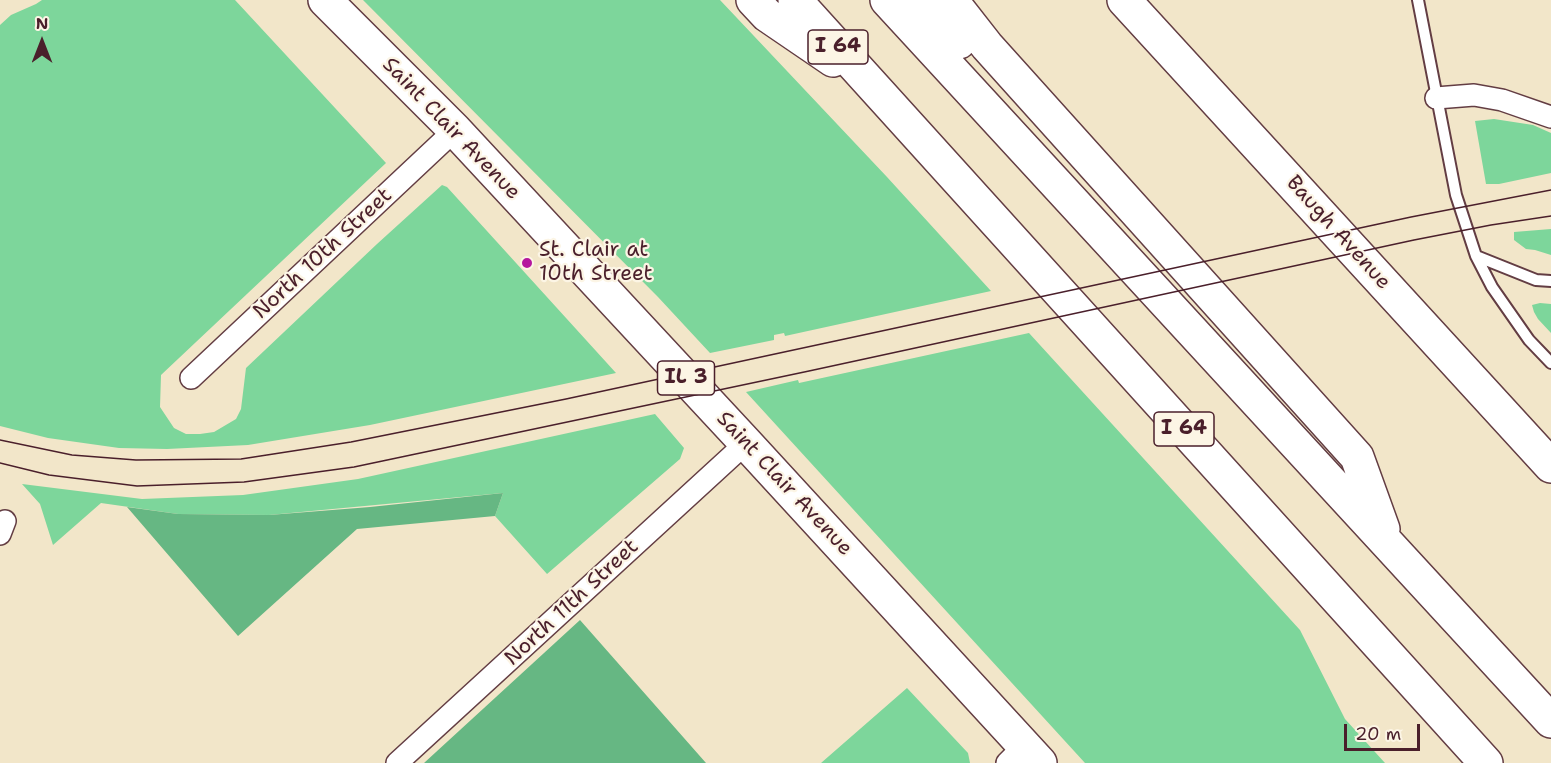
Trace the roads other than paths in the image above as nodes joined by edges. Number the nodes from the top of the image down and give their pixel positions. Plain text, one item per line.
1 (325, 0) edge
2 (753, 0) edge
3 (795, 0) edge
4 (887, 0) edge
5 (922, 0) edge
6 (951, 0) edge
7 (1124, 0) edge
8 (1418, 0) edge
9 (881, 94) junction
10 (1436, 98) junction
11 (1551, 117) edge
12 (455, 130) junction
13 (1476, 256) junction
14 (1551, 281) edge
15 (1551, 363) edge
16 (191, 378) dead end
17 (746, 443) junction
18 (1317, 466) junction
19 (1551, 466) edge
20 (1388, 542) junction
21 (1551, 721) edge
22 (1024, 758) edge
23 (397, 763) edge
24 (1486, 763) edge

1 - 12 main road, Saint Clair Avenue / IL 3
2 - 9 main road
3 - 9 main road, I 64
4 - 18 main road
5 - 18 main road
6 - 20 main road
7 - 19 main road, Baugh Avenue
8 - 10 lane
9 - 24 main road, I 64
10 - 11 street
10 - 13 lane
12 - 16 street, North 10th Street
12 - 17 main road, Saint Clair Avenue / IL 3
13 - 14 lane
13 - 15 lane
17 - 22 main road, Saint Clair Avenue / IL 3
17 - 23 street, North 11th Street
18 - 20 main road
20 - 21 main road

